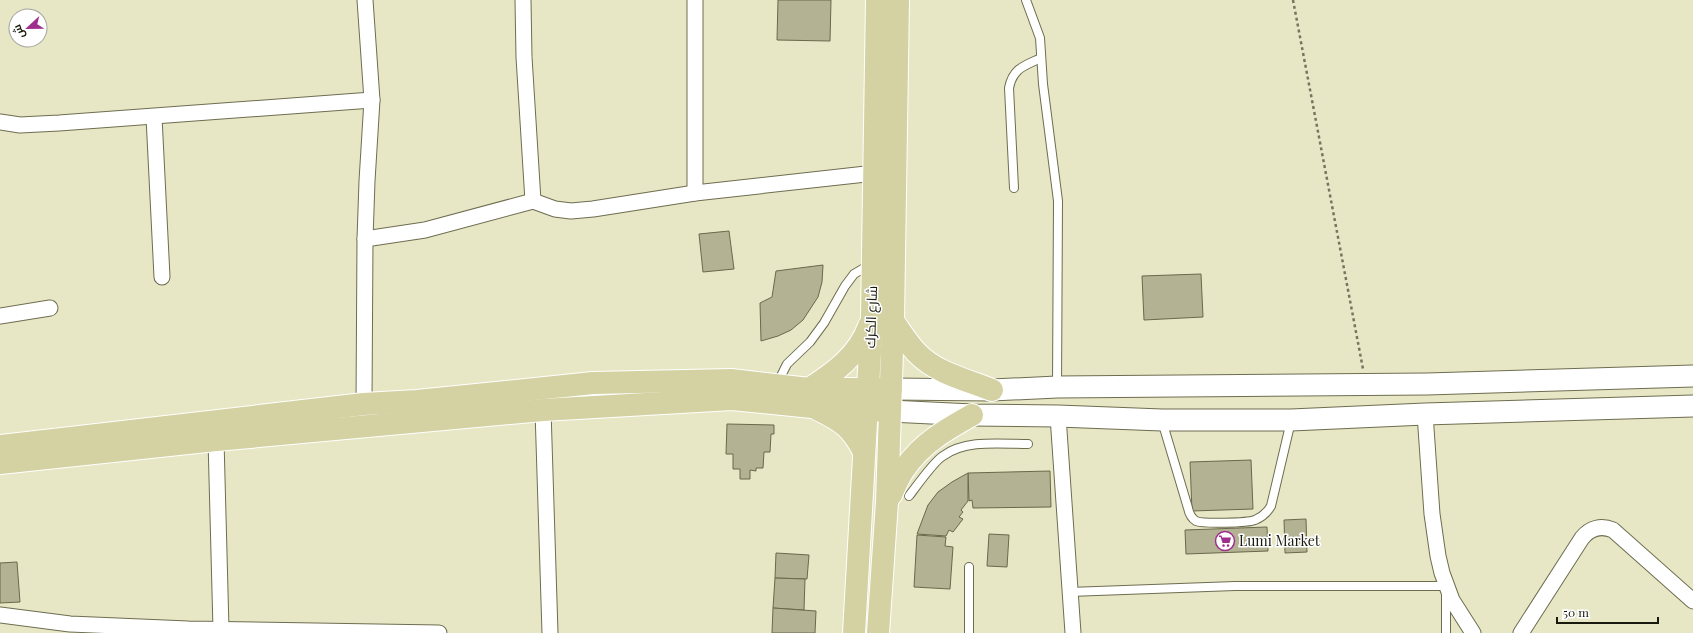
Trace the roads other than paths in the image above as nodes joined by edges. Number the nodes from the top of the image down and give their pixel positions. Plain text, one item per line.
1 (365, 0) edge
2 (523, 0) edge
3 (695, 0) edge
4 (877, 0) edge
5 (898, 0) edge
6 (1026, 0) edge
7 (1041, 58) junction
8 (372, 100) junction
9 (154, 118) junction
10 (0, 122) edge
11 (875, 173) junction
12 (1014, 188) dead end
13 (695, 193) junction
14 (533, 201) junction
15 (365, 239) junction
16 (872, 264) junction
17 (162, 277) dead end
18 (50, 308) dead end
19 (0, 316) edge
20 (872, 317) junction
21 (893, 321) junction
22 (1693, 376) edge
23 (776, 386) junction
24 (1057, 387) junction
25 (891, 389) junction
26 (992, 390) junction
27 (810, 398) junction
28 (867, 400) junction
29 (364, 404) junction
30 (1693, 406) edge
31 (543, 410) junction
32 (890, 411) junction
33 (1425, 414) junction
34 (972, 415) junction
35 (1058, 416) junction
36 (1162, 420) junction
37 (1291, 420) junction
38 (216, 440) junction
39 (1028, 444) dead end
40 (0, 446) edge
41 (935, 449) junction
42 (864, 452) junction
43 (0, 463) edge
44 (909, 496) dead end
45 (887, 502) junction
46 (969, 567) dead end
47 (1446, 586) junction
48 (1069, 592) junction
49 (1693, 601) edge
50 (0, 615) edge
51 (70, 628) edge
52 (222, 629) junction
53 (359, 632) edge
54 (439, 633) edge
55 (550, 633) edge
56 (854, 633) edge
57 (878, 633) edge
58 (969, 633) edge
59 (1073, 633) edge
60 (1446, 633) edge
61 (1473, 633) edge
62 (1521, 633) edge

1 - 8 street
2 - 14 street
3 - 13 street
4 - 11 main road, شارع الكرك
5 - 21 main road, شارع الكرك
6 - 7 lane
7 - 12 lane
7 - 24 lane
8 - 9 street
8 - 15 street
9 - 10 street
9 - 17 street
11 - 13 street
11 - 16 main road, شارع الكرك
13 - 14 street
14 - 15 street
15 - 29 street
16 - 20 main road, شارع الكرك
16 - 23 lane
18 - 19 street
20 - 27 main road
20 - 28 main road, شارع الكرك
21 - 25 main road, شارع الكرك
21 - 26 main road
22 - 24 main road
23 - 27 main road
23 - 29 main road
24 - 26 main road
25 - 26 main road
25 - 28 main road
25 - 32 main road, شارع الكرك
27 - 28 main road
27 - 31 main road
27 - 42 main road
28 - 32 main road
28 - 42 main road, شارع الكرك
29 - 40 main road
30 - 33 main road
31 - 38 main road
31 - 55 street
32 - 34 main road
32 - 45 main road, شارع الكرك
33 - 37 main road
33 - 47 street
34 - 35 main road
34 - 41 main road
35 - 36 main road
35 - 48 street
36 - 37 main road
36 - 37 lane
38 - 43 main road
38 - 52 street
39 - 41 lane
41 - 44 lane
41 - 45 main road
42 - 56 main road, شارع الكرك
45 - 57 main road, شارع الكرك
46 - 58 lane
47 - 48 lane
47 - 60 lane
47 - 61 street
48 - 59 street
49 - 62 street
50 - 51 street
51 - 52 street
52 - 53 street
53 - 54 street

